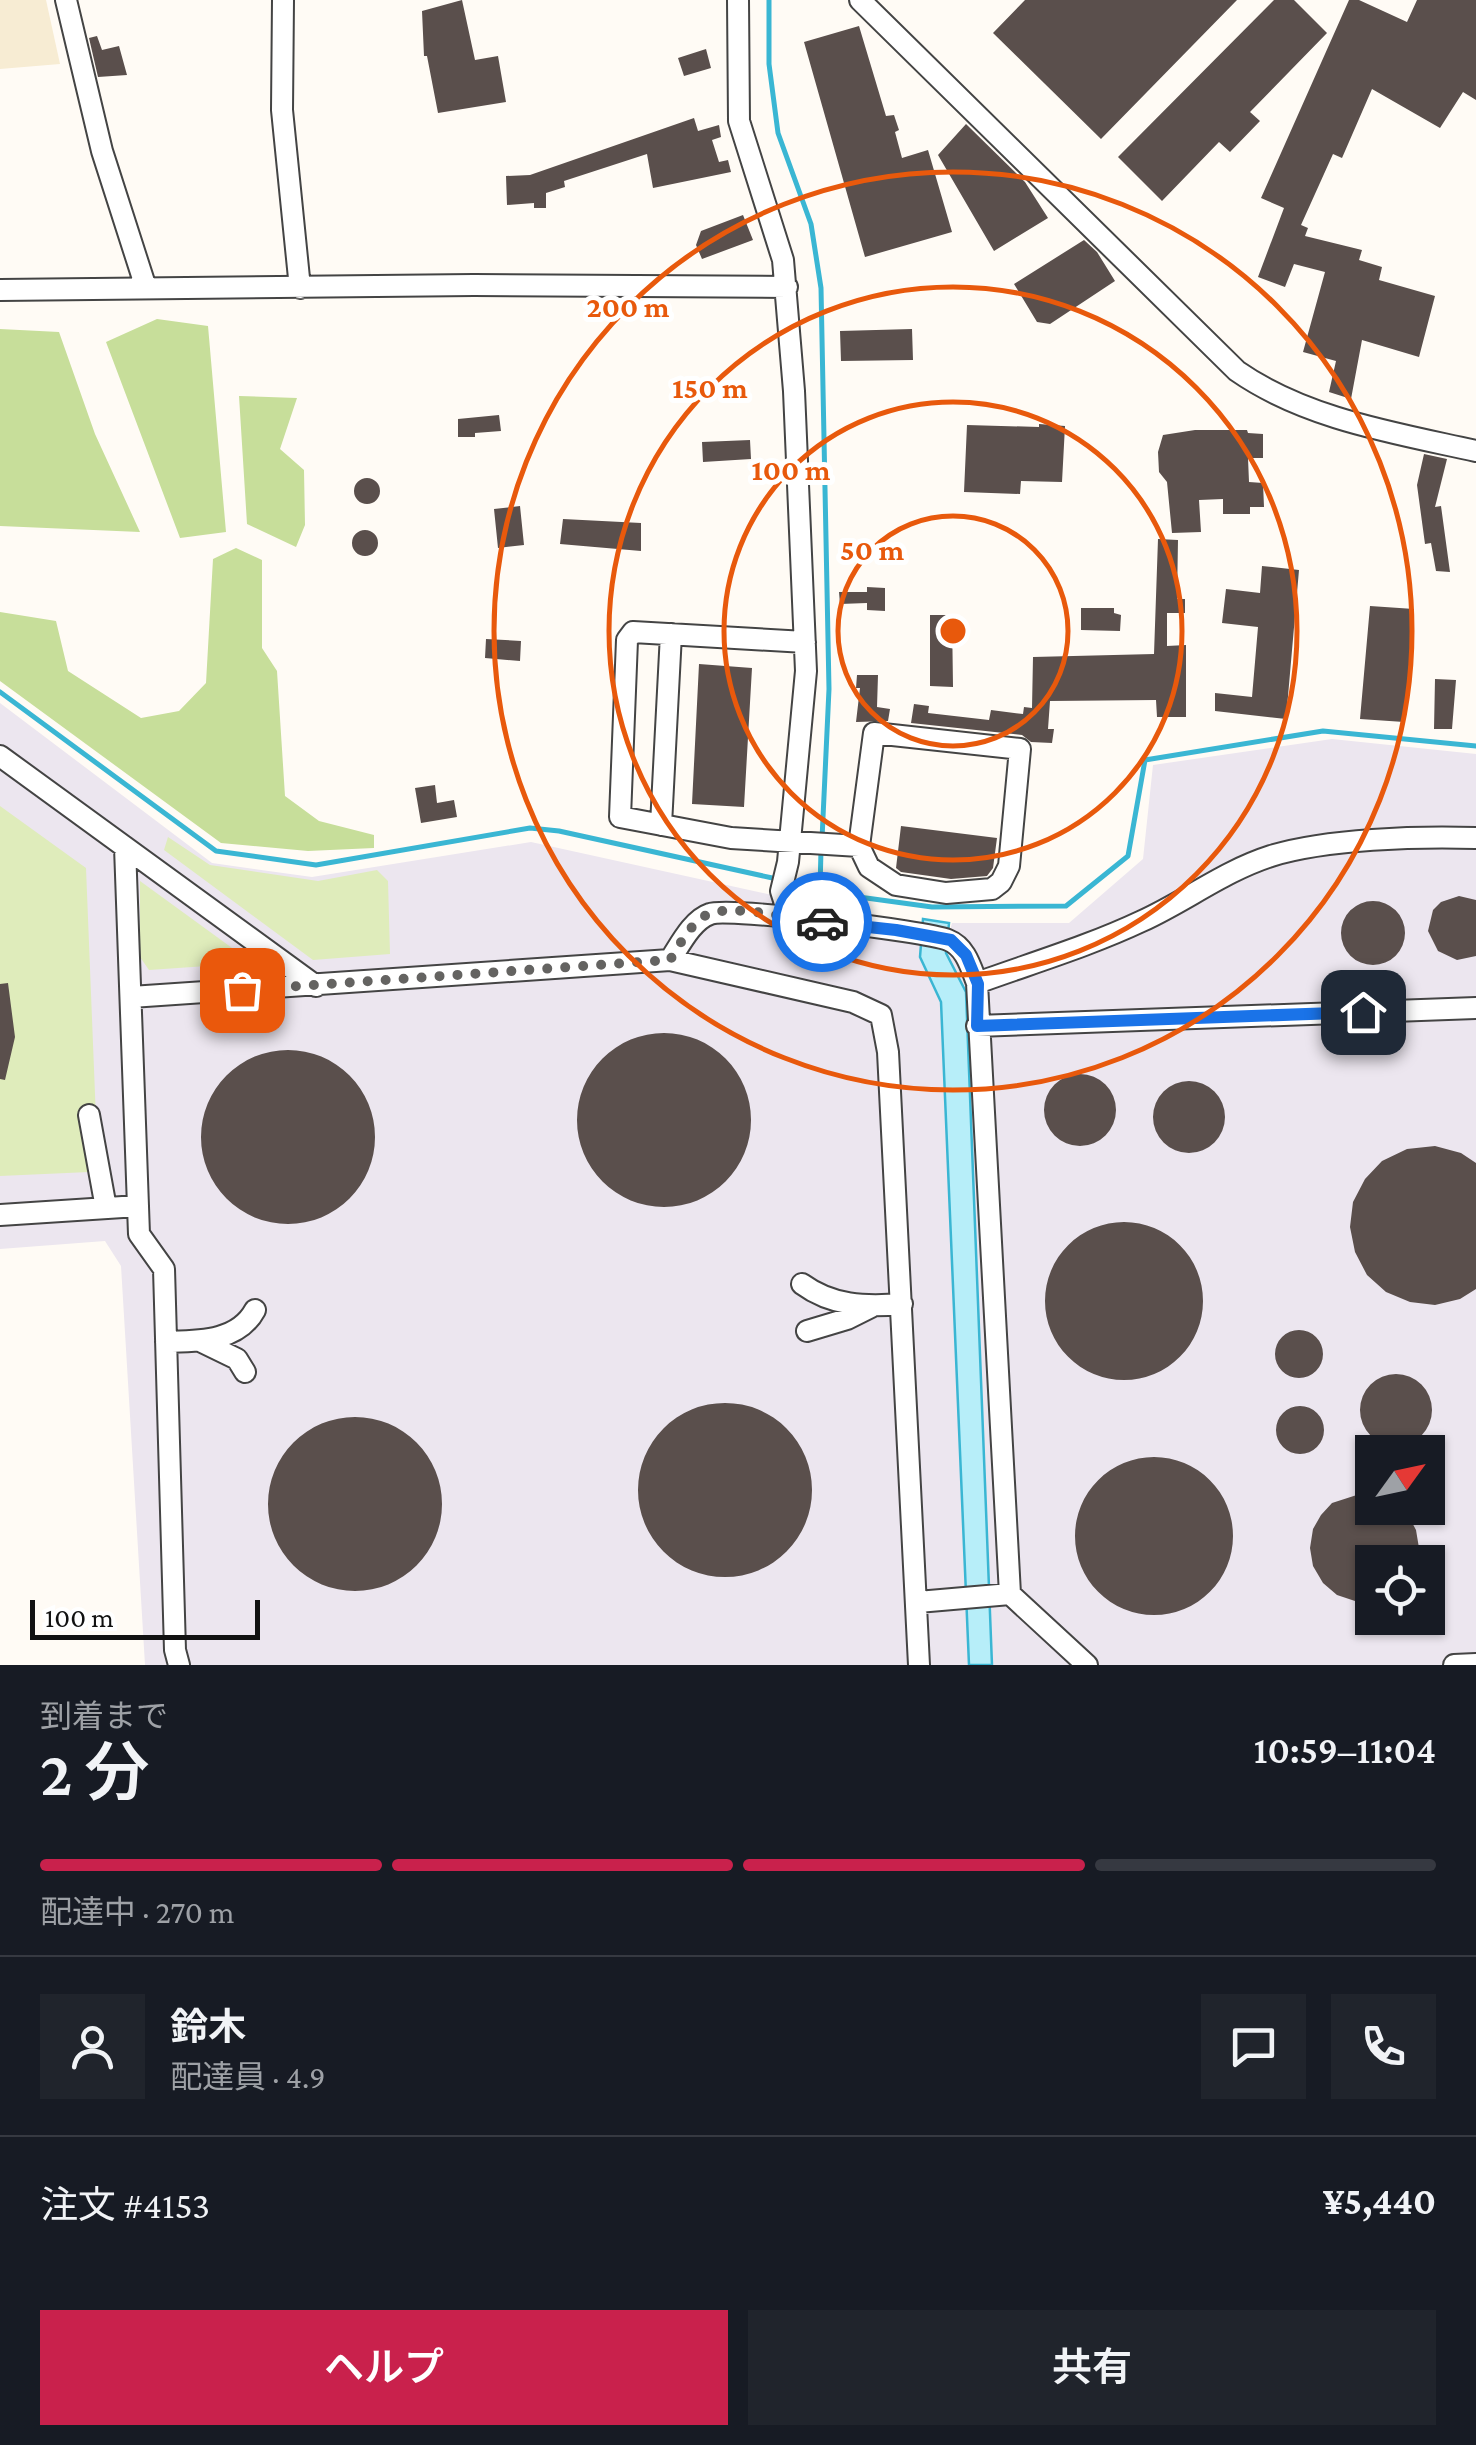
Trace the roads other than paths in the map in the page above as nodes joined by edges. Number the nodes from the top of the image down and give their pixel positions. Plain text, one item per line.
1 (66, 0) edge
2 (283, 0) edge
3 (738, 0) edge
4 (860, 0) edge
5 (787, 287) junction
6 (146, 288) junction
7 (300, 288) junction
8 (0, 290) edge
9 (1476, 451) edge
10 (671, 634) junction
11 (805, 642) junction
12 (0, 756) edge
13 (661, 826) junction
14 (1476, 838) edge
15 (859, 846) junction
16 (125, 847) junction
17 (789, 852) junction
18 (790, 919) junction
19 (670, 960) junction
20 (978, 984) junction
21 (316, 986) junction
22 (131, 997) junction
23 (1476, 1008) edge
24 (977, 1026) junction
25 (89, 1115) dead end
26 (138, 1206) junction
27 (106, 1208) junction
28 (0, 1215) edge
29 (802, 1284) dead end
30 (902, 1304) junction
31 (872, 1306) junction
32 (255, 1310) dead end
33 (807, 1331) dead end
34 (200, 1341) junction
35 (166, 1342) junction
36 (244, 1372) dead end
37 (1002, 1594) junction
38 (928, 1602) junction
39 (1476, 1664) edge
40 (179, 1665) edge
41 (919, 1665) edge
42 (1087, 1665) edge
43 (1454, 1665) edge

1 - 6 street
2 - 7 street
3 - 5 street
4 - 9 street
5 - 7 street
5 - 11 street
6 - 7 street
6 - 8 street
10 - 11 street
10 - 13 street
10 - 13 street
11 - 17 street
12 - 16 street
13 - 17 street
14 - 20 street
15 - 15 street
15 - 17 street
16 - 21 street
16 - 22 street
17 - 18 street
18 - 19 street
18 - 20 street
19 - 21 street
19 - 30 street
20 - 24 street
21 - 22 street
22 - 26 street
23 - 24 street
24 - 37 street
25 - 27 street
26 - 27 street
26 - 35 street
27 - 28 street
29 - 31 street
30 - 31 street
30 - 38 street
31 - 33 street
32 - 34 street
34 - 35 street
34 - 36 street
35 - 40 street
37 - 38 street
37 - 42 street
38 - 41 street
39 - 43 street

